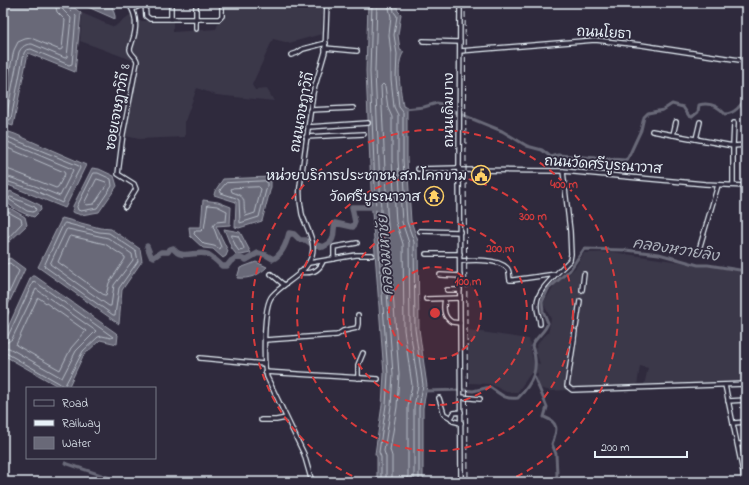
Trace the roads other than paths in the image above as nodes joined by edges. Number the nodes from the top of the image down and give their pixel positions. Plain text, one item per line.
1 (128, 3) edge
2 (145, 3) edge
3 (171, 3) edge
4 (196, 3) edge
5 (222, 3) edge
6 (327, 3) edge
7 (460, 3) edge
8 (133, 9) junction
9 (171, 19) junction
10 (196, 19) junction
11 (196, 29) dead end
12 (423, 41) dead end
13 (460, 42) junction
14 (326, 43) junction
15 (325, 48) junction
16 (357, 51) dead end
17 (460, 51) junction
18 (291, 55) dead end
19 (746, 61) edge
20 (353, 108) dead end
21 (310, 110) junction
22 (676, 122) dead end
23 (700, 122) dead end
24 (368, 123) dead end
25 (734, 123) dead end
26 (308, 127) junction
27 (652, 132) dead end
28 (364, 134) dead end
29 (673, 135) junction
30 (306, 137) junction
31 (696, 139) junction
32 (746, 145) edge
33 (733, 146) junction
34 (418, 169) dead end
35 (459, 169) junction
36 (563, 171) junction
37 (718, 185) junction
38 (733, 185) junction
39 (746, 186) edge
40 (124, 207) dead end
41 (420, 231) dead end
42 (460, 232) junction
43 (357, 243) dead end
44 (698, 253) dead end
45 (372, 254) dead end
46 (426, 254) dead end
47 (460, 254) junction
48 (334, 259) junction
49 (323, 261) junction
50 (460, 261) junction
51 (309, 263) junction
52 (300, 272) junction
53 (271, 274) dead end
54 (556, 274) junction
55 (584, 274) dead end
56 (440, 275) dead end
57 (460, 276) junction
58 (284, 285) junction
59 (447, 290) dead end
60 (460, 290) junction
61 (582, 290) tunnel mouth
62 (460, 298) junction
63 (426, 299) dead end
64 (445, 299) junction
65 (580, 301) tunnel mouth
66 (358, 315) dead end
67 (460, 323) junction
68 (540, 324) dead end
69 (264, 340) junction
70 (363, 353) dead end
71 (200, 358) dead end
72 (264, 364) junction
73 (265, 372) junction
74 (358, 378) junction
75 (378, 379) dead end
76 (746, 384) edge
77 (725, 385) junction
78 (461, 395) junction
79 (439, 398) dead end
80 (480, 399) dead end
81 (746, 400) edge
82 (728, 401) junction
83 (461, 412) junction
84 (286, 418) junction
85 (451, 418) junction
86 (261, 420) dead end
87 (461, 422) junction
88 (746, 422) edge
89 (733, 423) junction
90 (738, 444) junction
91 (746, 444) edge
92 (744, 466) edge
93 (312, 482) edge
94 (461, 482) edge
95 (746, 482) edge

1 - 8 street
2 - 8 street
2 - 9 street
3 - 9 street
4 - 10 street
5 - 10 street
6 - 14 street, ถนนเจษฎาวิถี
7 - 13 street, ถนนเดิมบาง
8 - 40 street, ซอยเจษฎาวิถี 8
9 - 10 street
10 - 11 street
12 - 13 street
13 - 17 street, ถนนเดิมบาง
14 - 15 street, ถนนเจษฎาวิถี
14 - 18 street
15 - 16 street
15 - 21 street, ถนนเจษฎาวิถี
17 - 19 street, ถนนโยธา
17 - 35 street, ถนนเดิมบาง
20 - 21 street
21 - 26 street, ถนนเจษฎาวิถี
22 - 29 street
23 - 31 street
24 - 26 street
25 - 33 street
26 - 30 street, ถนนเจษฎาวิถี
27 - 29 street
28 - 30 street
29 - 31 street
30 - 51 street, ถนนเจษฎาวิถี
31 - 33 street
32 - 33 street
33 - 38 street
34 - 35 street, ถนนวัดศรีบูรณาวาส
35 - 36 street, ถนนวัดศรีบูรณาวาส
35 - 42 street, ถนนเดิมบาง
36 - 37 street, ถนนวัดศรีบูรณาวาส
36 - 54 street
37 - 38 street, ถนนวัดศรีบูรณาวาส
37 - 44 street
38 - 39 street, ถนนวัดศรีบูรณาวาส
41 - 42 street
42 - 47 street, ถนนเดิมบาง
43 - 48 street
45 - 48 street
46 - 47 street
47 - 50 street, ถนนเดิมบาง
48 - 49 street
49 - 51 street
49 - 52 street
50 - 54 street
50 - 57 street, ถนนเดิมบาง
51 - 52 street, ถนนเจษฎาวิถี
52 - 58 street, ถนนเจษฎาวิถี
53 - 58 street
54 - 68 street
55 - 61 street
56 - 57 street
57 - 60 street, ถนนเดิมบาง
58 - 69 street, ถนนเจษฎาวิถี
59 - 60 street
60 - 62 street, ถนนเดิมบาง
62 - 64 street
62 - 67 street, ถนนเดิมบาง
63 - 64 street
64 - 67 street
65 - 77 street
66 - 69 street
67 - 78 street, ถนนเดิมบาง
69 - 72 street, ถนนเจษฎาวิถี
70 - 74 street
71 - 72 street
72 - 73 street, ถนนเจษฎาวิถี
73 - 74 street
73 - 84 street, ถนนเจษฎาวิถี
74 - 75 street
76 - 77 street
77 - 82 street
78 - 80 street
78 - 83 street, ถนนเดิมบาง
79 - 85 street
81 - 82 street
82 - 89 street
83 - 85 street
83 - 87 street, ถนนเดิมบาง
84 - 86 street
84 - 93 street, ถนนเจษฎาวิถี
85 - 87 street
87 - 94 street, ถนนเดิมบาง
88 - 89 street
89 - 90 street
90 - 91 street
90 - 92 street
92 - 95 street

